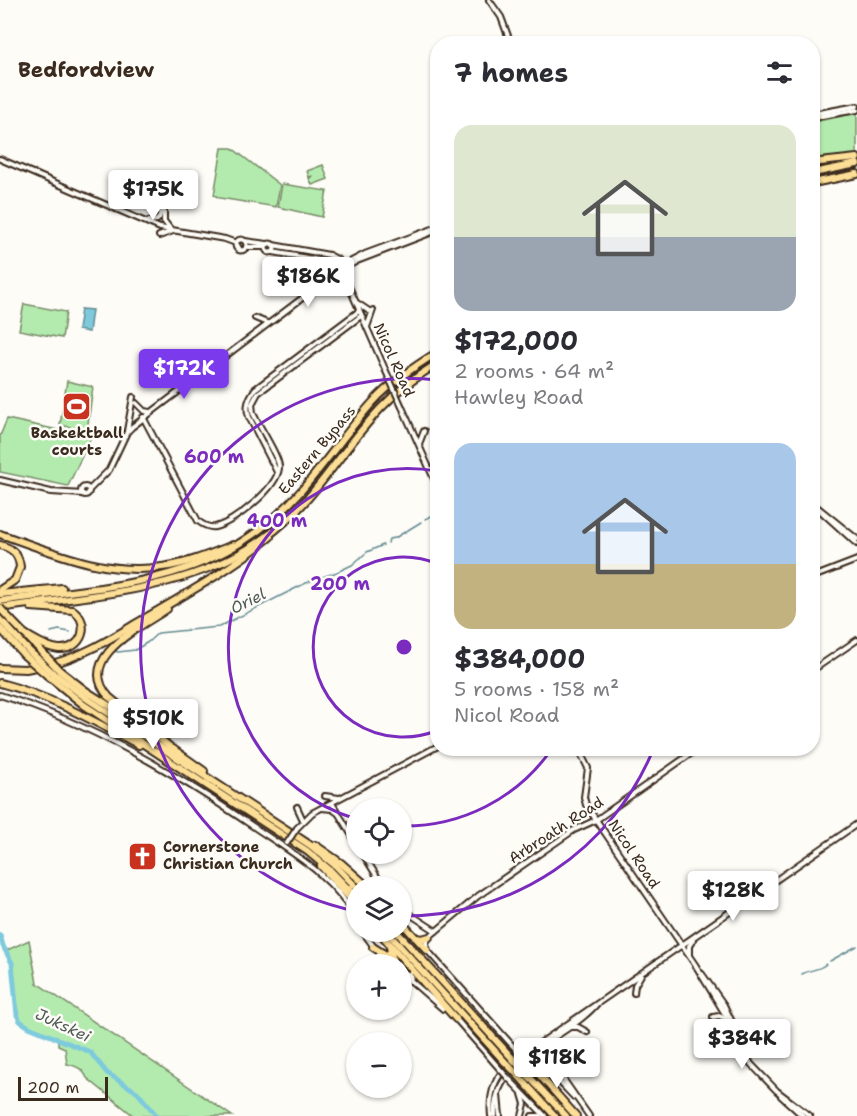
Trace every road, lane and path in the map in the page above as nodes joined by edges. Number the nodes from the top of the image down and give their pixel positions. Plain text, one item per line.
1 (489, 0) edge
2 (508, 36) edge
3 (857, 108) edge
4 (820, 116) edge
5 (857, 158) edge
6 (0, 159) edge
7 (820, 162) edge
8 (857, 164) edge
9 (820, 172) edge
10 (857, 174) edge
11 (820, 182) edge
12 (166, 193) dead end
13 (164, 200) dead end
14 (145, 222) junction
15 (172, 230) junction
16 (430, 231) edge
17 (430, 232) edge
18 (159, 236) dead end
19 (218, 238) junction
20 (239, 242) junction
21 (273, 245) junction
22 (266, 246) junction
23 (246, 247) junction
24 (273, 252) junction
25 (324, 255) junction
26 (337, 259) junction
27 (323, 261) junction
28 (347, 264) junction
29 (340, 268) junction
30 (327, 279) junction
31 (348, 285) junction
32 (355, 300) junction
33 (360, 314) junction
34 (255, 318) dead end
35 (354, 322) junction
36 (268, 323) junction
37 (367, 329) junction
38 (305, 352) junction
39 (310, 355) junction
40 (430, 357) edge
41 (430, 369) edge
42 (133, 397) dead end
43 (136, 403) dead end
44 (151, 412) junction
45 (143, 417) junction
46 (258, 429) junction
47 (424, 431) dead end
48 (127, 432) junction
49 (419, 444) junction
50 (430, 469) edge
51 (0, 480) edge
52 (820, 508) edge
53 (820, 511) edge
54 (285, 521) junction
55 (0, 534) edge
56 (857, 539) edge
57 (244, 540) junction
58 (857, 544) edge
59 (0, 545) edge
60 (857, 560) edge
61 (820, 574) edge
62 (205, 583) junction
63 (91, 588) junction
64 (0, 592) edge
65 (0, 601) edge
66 (16, 606) junction
67 (0, 608) edge
68 (0, 619) edge
69 (0, 631) edge
70 (23, 633) junction
71 (857, 640) edge
72 (27, 653) junction
73 (820, 665) edge
74 (0, 668) edge
75 (53, 672) junction
76 (0, 683) edge
77 (0, 695) edge
78 (430, 750) edge
79 (175, 751) junction
80 (582, 756) edge
81 (688, 756) edge
82 (179, 767) junction
83 (231, 792) junction
84 (325, 796) dead end
85 (341, 798) junction
86 (332, 803) junction
87 (297, 807) dead end
88 (321, 808) junction
89 (256, 809) junction
90 (338, 812) junction
91 (303, 820) junction
92 (596, 820) junction
93 (857, 824) edge
94 (346, 825) edge
95 (285, 842) junction
96 (355, 876) edge
97 (346, 877) edge
98 (346, 887) edge
99 (346, 894) edge
100 (346, 902) edge
101 (412, 915) edge
102 (436, 931) junction
103 (412, 933) edge
104 (412, 934) edge
105 (429, 937) junction
106 (676, 938) junction
107 (693, 938) junction
108 (370, 942) edge
109 (387, 942) edge
110 (391, 942) edge
111 (391, 942) edge
112 (406, 942) edge
113 (682, 946) junction
114 (373, 947) junction
115 (391, 950) junction
116 (427, 950) junction
117 (672, 953) junction
118 (381, 954) edge
119 (391, 954) edge
120 (689, 956) junction
121 (696, 966) junction
122 (644, 972) junction
123 (412, 983) edge
124 (634, 993) dead end
125 (597, 1003) junction
126 (713, 1017) dead end
127 (456, 1019) junction
128 (728, 1019) junction
129 (571, 1027) junction
130 (587, 1032) dead end
131 (737, 1035) junction
132 (519, 1053) joint
133 (528, 1060) junction
134 (545, 1064) junction
135 (518, 1070) junction
136 (557, 1070) junction
137 (552, 1077) junction
138 (548, 1084) junction
139 (517, 1087) junction
140 (498, 1089) junction
141 (779, 1093) junction
142 (577, 1100) junction
143 (493, 1116) edge
144 (500, 1116) edge
145 (522, 1116) edge
146 (532, 1116) edge
147 (542, 1116) edge
148 (555, 1116) edge
149 (566, 1116) edge
150 (576, 1116) edge
151 (589, 1116) edge
152 (803, 1116) edge
153 (810, 1116) edge

1 - 2 main road
3 - 4 main road
5 - 7 highway
6 - 14 main road
8 - 9 highway
10 - 11 highway
12 - 14 main road
13 - 15 main road
14 - 15 main road
15 - 18 main road
15 - 19 main road
16 - 28 main road
17 - 28 main road
19 - 20 main road
19 - 20 main road
20 - 22 main road
20 - 23 main road
20 - 23 main road
21 - 22 main road
21 - 24 main road
21 - 25 main road
22 - 23 main road
22 - 24 main road
24 - 27 main road
25 - 26 main road
25 - 27 main road
26 - 28 main road
26 - 29 main road, Nicol Road
27 - 29 main road
28 - 29 main road
29 - 30 main road
29 - 31 main road, Nicol Road
30 - 31 main road
30 - 36 main road
31 - 32 main road, Nicol Road
32 - 33 main road, Nicol Road
32 - 37 main road
33 - 35 main road
33 - 37 main road, Nicol Road
33 - 38 main road
34 - 36 main road
35 - 37 main road
35 - 39 main road
36 - 44 main road
37 - 49 main road, Nicol Road, bridge
38 - 39 main road
38 - 46 main road
39 - 46 main road
40 - 57 highway, Eastern Bypass
41 - 54 highway, Eastern Bypass
42 - 48 main road
43 - 44 main road
44 - 45 main road
45 - 46 main road
45 - 48 main road
47 - 49 main road
48 - 51 main road
49 - 50 main road, Nicol Road
52 - 56 main road
53 - 58 main road
54 - 62 highway
54 - 66 highway, Eastern Bypass
55 - 57 highway
57 - 63 highway, Eastern Bypass
59 - 64 highway
60 - 61 main road
62 - 74 highway
62 - 79 highway
63 - 64 highway
63 - 65 highway, Eastern Bypass
66 - 67 highway, Eastern Bypass
66 - 70 highway
67 - 70 highway, bridge
68 - 72 highway
69 - 72 highway
70 - 75 highway, bridge
71 - 73 main road
72 - 75 highway, bridge
75 - 79 highway
75 - 82 highway
75 - 83 highway
76 - 82 highway
77 - 95 main road
78 - 85 main road
79 - 83 highway
80 - 92 main road, Nicol Road
81 - 92 main road, Arbroath Road
82 - 95 highway
83 - 89 highway
84 - 85 main road
85 - 86 main road
85 - 90 main road
86 - 88 main road
86 - 90 main road
87 - 91 main road
88 - 90 main road
88 - 91 main road
89 - 96 highway
89 - 97 highway
90 - 94 main road
91 - 95 main road, bridge
92 - 102 main road, Arbroath Road
92 - 106 main road, Nicol Road
93 - 107 main road
95 - 98 highway
95 - 99 highway
95 - 100 main road
101 - 102 main road
102 - 105 main road, Arbroath Road
103 - 105 highway
104 - 116 highway
105 - 116 main road
106 - 107 main road
106 - 113 main road, Nicol Road
106 - 117 main road
107 - 113 main road
107 - 120 main road
108 - 114 main road
109 - 115 highway
110 - 127 highway
111 - 135 highway, bridge
112 - 135 highway, bridge
113 - 117 main road
113 - 120 main road, Nicol Road
114 - 115 highway
114 - 118 main road
115 - 119 highway
116 - 132 main road
117 - 120 main road
117 - 122 main road
120 - 121 main road, Nicol Road
121 - 128 main road, Nicol Road
121 - 131 main road, Nicol Road
122 - 124 main road
122 - 125 main road
123 - 127 main road
125 - 129 main road
125 - 143 main road
126 - 128 main road
127 - 139 main road, bridge
128 - 131 main road, Nicol Road
129 - 130 main road
129 - 140 main road
131 - 141 main road, Nicol Road
132 - 133 highway, bridge
133 - 134 main road
133 - 138 highway
134 - 136 main road
134 - 137 main road
135 - 148 highway
135 - 149 highway
136 - 137 main road
136 - 142 main road
137 - 138 highway
137 - 142 main road
138 - 150 highway
139 - 145 main road
139 - 147 main road
140 - 143 main road
140 - 144 main road
141 - 152 main road, Nicol Road
141 - 153 main road, Nicol Road
142 - 151 main road
146 - 147 main road

